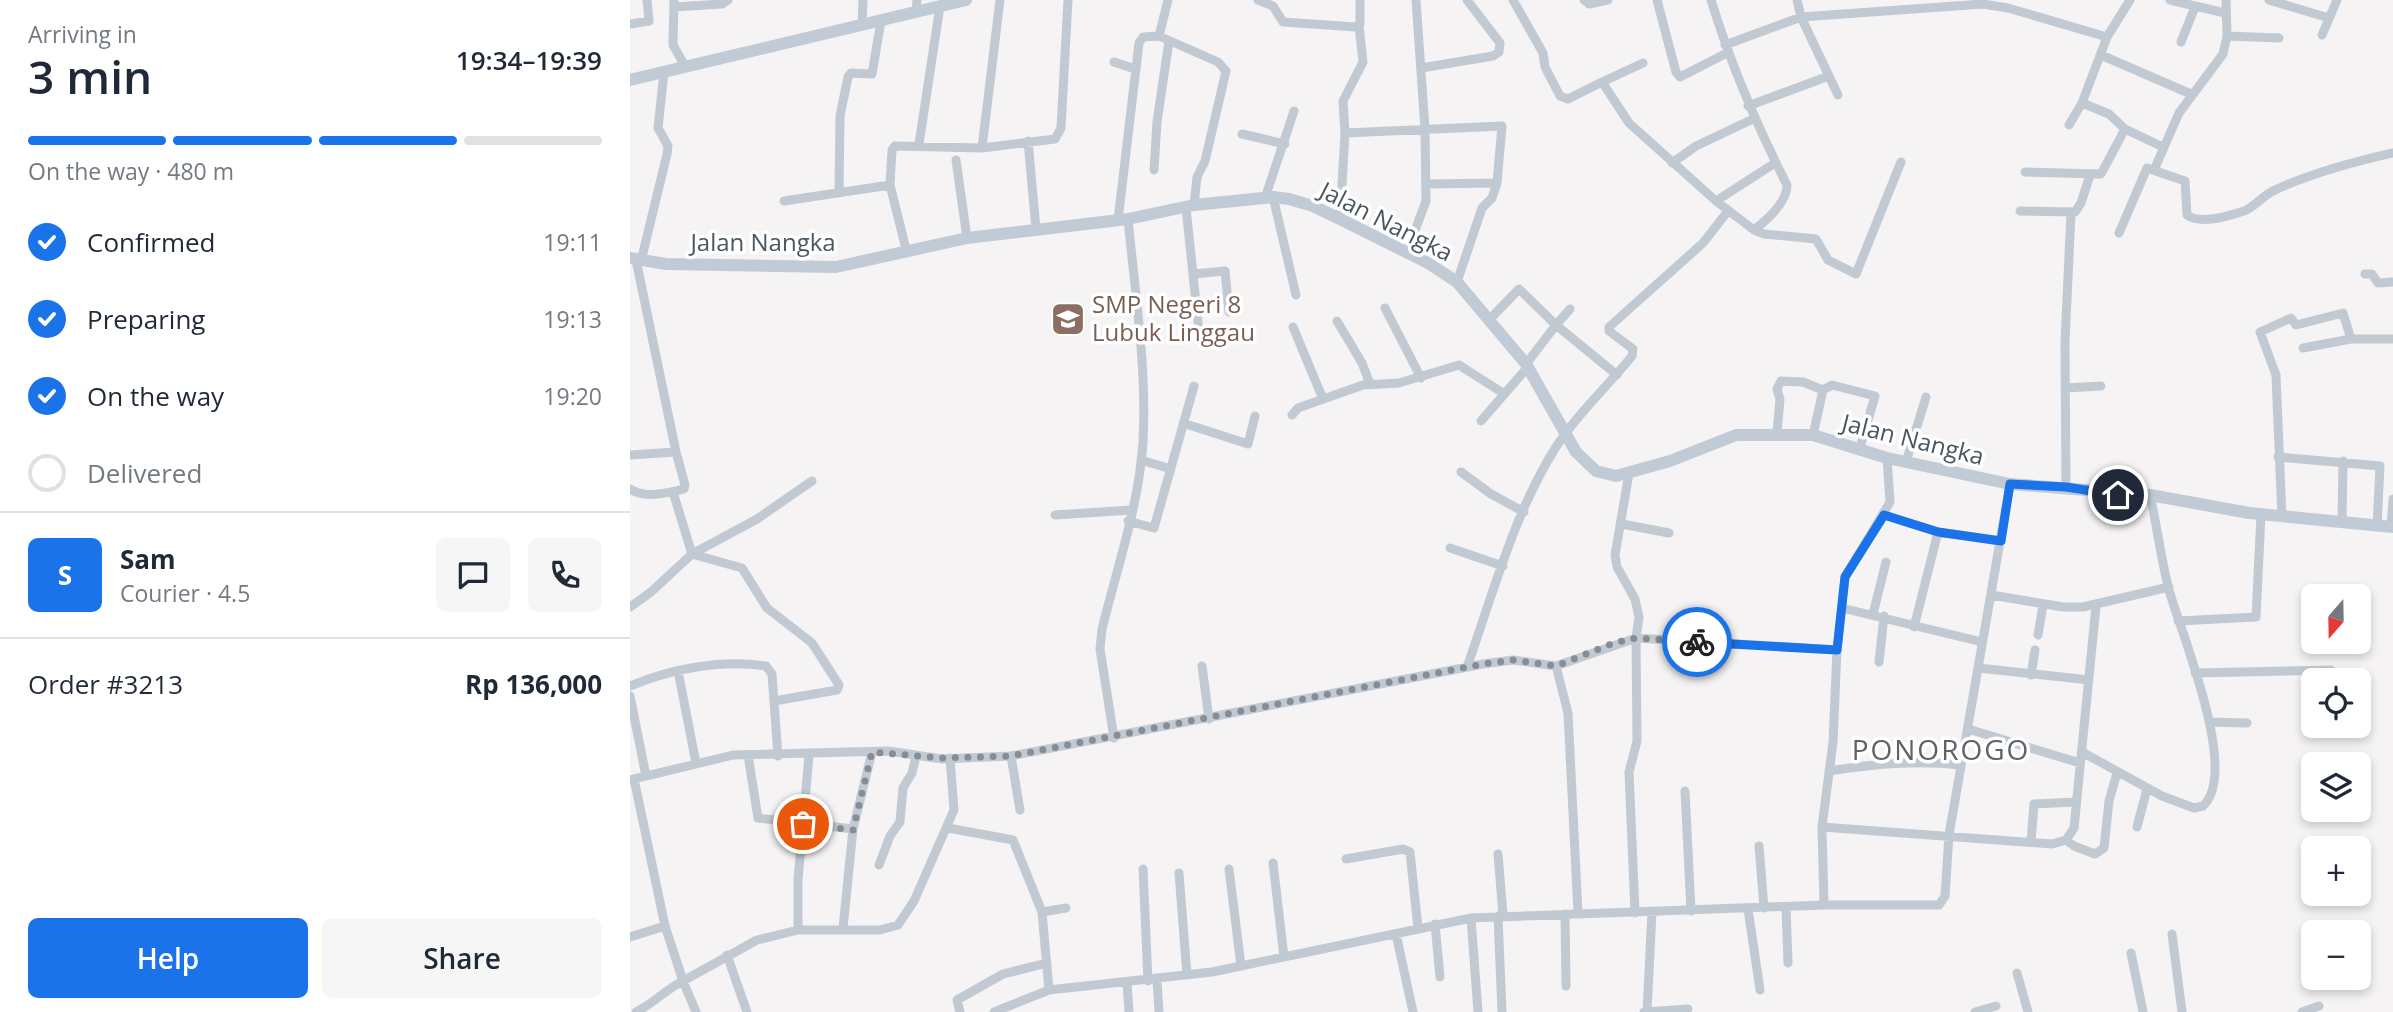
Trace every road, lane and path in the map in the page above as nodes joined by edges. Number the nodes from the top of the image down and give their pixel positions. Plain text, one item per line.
1 (647, 0) edge
2 (728, 0) edge
3 (863, 0) edge
4 (966, 0) edge
5 (1000, 0) edge
6 (1068, 0) edge
7 (1168, 0) edge
8 (1258, 0) edge
9 (1360, 0) edge
10 (1416, 0) edge
11 (1467, 0) edge
12 (1513, 0) edge
13 (1584, 0) edge
14 (1608, 0) edge
15 (1657, 0) edge
16 (1711, 0) edge
17 (1797, 0) edge
18 (2130, 0) edge
19 (2169, 0) edge
20 (2226, 0) edge
21 (2269, 0) edge
22 (2337, 0) edge
23 (1975, 2) edge
24 (674, 4) edge
25 (916, 6) edge
26 (940, 6) junction
27 (2194, 7) junction
28 (2225, 13) junction
29 (1801, 16) junction
30 (2329, 18) junction
31 (881, 21) junction
32 (630, 24) edge
33 (862, 25) junction
34 (1359, 26) junction
35 (2322, 35) dead end
36 (1159, 36) junction
37 (2227, 36) junction
38 (2107, 37) junction
39 (2279, 38) dead end
40 (1169, 41) junction
41 (2181, 42) dead end
42 (1726, 49) junction
43 (2101, 55) junction
44 (1114, 62) dead end
45 (1643, 63) dead end
46 (685, 66) junction
47 (1421, 68) junction
48 (1135, 69) junction
49 (664, 72) junction
50 (1829, 76) junction
51 (630, 80) edge
52 (1602, 82) junction
53 (2191, 94) junction
54 (1838, 95) dead end
55 (2082, 103) junction
56 (1748, 106) junction
57 (1294, 111) dead end
58 (1753, 119) junction
59 (2069, 125) dead end
60 (1425, 129) junction
61 (2125, 129) junction
62 (1345, 132) junction
63 (1242, 134) dead end
64 (1028, 141) junction
65 (1284, 144) junction
66 (919, 145) junction
67 (2163, 147) junction
68 (982, 148) junction
69 (2393, 153) edge
70 (956, 160) dead end
71 (1901, 162) dead end
72 (1672, 163) junction
73 (1775, 163) junction
74 (1154, 170) dead end
75 (2154, 170) junction
76 (2025, 172) dead end
77 (2090, 176) junction
78 (1497, 183) junction
79 (1426, 184) junction
80 (890, 185) junction
81 (839, 192) junction
82 (1269, 198) junction
83 (784, 201) dead end
84 (1716, 201) junction
85 (1190, 206) junction
86 (1728, 211) junction
87 (2020, 211) dead end
88 (2071, 214) junction
89 (1123, 219) junction
90 (1340, 219) junction
91 (1036, 229) junction
92 (1754, 230) junction
93 (2119, 233) dead end
94 (967, 238) junction
95 (1407, 252) junction
96 (907, 253) junction
97 (636, 260) edge
98 (1194, 274) junction
99 (2365, 274) dead end
100 (1457, 282) junction
101 (2393, 282) edge
102 (1296, 295) dead end
103 (1385, 307) dead end
104 (1570, 309) dead end
105 (1229, 312) dead end
106 (1489, 320) junction
107 (1337, 321) dead end
108 (1556, 325) junction
109 (1293, 327) dead end
110 (2393, 338) edge
111 (2348, 339) junction
112 (1200, 341) dead end
113 (2303, 348) dead end
114 (1526, 366) junction
115 (1617, 375) junction
116 (1421, 378) junction
117 (1370, 384) junction
118 (1194, 386) dead end
119 (2101, 386) dead end
120 (2065, 388) junction
121 (1823, 390) junction
122 (1503, 393) junction
123 (1926, 397) dead end
124 (1323, 399) junction
125 (1292, 415) dead end
126 (1255, 416) dead end
127 (1481, 421) dead end
128 (1186, 424) junction
129 (1777, 432) junction
130 (1565, 434) junction
131 (1813, 435) junction
132 (1859, 451) junction
133 (676, 452) junction
134 (630, 455) edge
135 (2278, 457) junction
136 (1887, 458) junction
137 (1141, 460) junction
138 (2343, 461) junction
139 (1906, 462) junction
140 (1171, 469) junction
141 (1461, 472) dead end
142 (1629, 473) junction
143 (812, 481) dead end
144 (2010, 484) junction
145 (2066, 487) junction
146 (630, 489) edge
147 (673, 492) junction
148 (2150, 495) junction
149 (2393, 499) edge
150 (1131, 510) junction
151 (1524, 512) junction
152 (1055, 515) dead end
153 (1884, 515) junction
154 (2260, 515) junction
155 (2282, 517) junction
156 (1128, 521) junction
157 (1622, 523) junction
158 (2342, 523) junction
159 (2387, 526) edge
160 (1938, 532) junction
161 (1669, 533) dead end
162 (2001, 541) junction
163 (1450, 548) dead end
164 (692, 554) junction
165 (1886, 562) dead end
166 (1503, 566) junction
167 (2169, 587) junction
168 (1991, 595) junction
169 (2043, 605) junction
170 (2096, 606) junction
171 (630, 607) edge
172 (1842, 608) junction
173 (1873, 614) junction
174 (1884, 616) junction
175 (2178, 621) junction
176 (1914, 627) junction
177 (2038, 635) dead end
178 (1636, 638) junction
179 (1982, 642) junction
180 (1837, 650) junction
181 (2035, 650) dead end
182 (1880, 662) dead end
183 (1202, 666) dead end
184 (1556, 666) junction
185 (1467, 667) junction
186 (1978, 668) junction
187 (678, 671) junction
188 (2301, 671) edge
189 (2195, 673) junction
190 (2031, 675) junction
191 (2088, 680) junction
192 (630, 685) edge
193 (630, 696) edge
194 (774, 701) junction
195 (1209, 719) junction
196 (2209, 722) junction
197 (2246, 723) dead end
198 (1968, 729) junction
199 (1114, 738) junction
200 (872, 752) junction
201 (748, 755) junction
202 (809, 755) junction
203 (778, 756) junction
204 (916, 756) junction
205 (1011, 756) junction
206 (2081, 757) junction
207 (950, 758) junction
208 (696, 764) junction
209 (1961, 765) junction
210 (1829, 771) junction
211 (2117, 773) junction
212 (646, 776) junction
213 (632, 780) edge
214 (2147, 789) junction
215 (1685, 791) dead end
216 (2076, 802) junction
217 (1020, 810) dead end
218 (803, 824) junction
219 (1822, 827) junction
220 (2137, 827) dead end
221 (948, 828) junction
222 (853, 830) junction
223 (1949, 835) junction
224 (2066, 840) junction
225 (2031, 842) junction
226 (1759, 846) dead end
227 (1499, 853) dead end
228 (1346, 859) dead end
229 (1273, 863) dead end
230 (879, 865) dead end
231 (1143, 869) dead end
232 (1229, 869) dead end
233 (1179, 873) dead end
234 (1824, 905) junction
235 (1786, 907) junction
236 (1066, 908) dead end
237 (1764, 908) junction
238 (1748, 909) junction
239 (1691, 911) junction
240 (1042, 912) junction
241 (1652, 912) junction
242 (1635, 913) junction
243 (1565, 914) junction
244 (1578, 914) junction
245 (1500, 916) junction
246 (1471, 918) junction
247 (1435, 924) junction
248 (665, 926) junction
249 (843, 928) junction
250 (1419, 928) junction
251 (798, 930) junction
252 (1396, 934) junction
253 (2172, 934) dead end
254 (630, 937) edge
255 (2131, 953) dead end
256 (727, 955) junction
257 (1284, 957) junction
258 (1047, 963) junction
259 (1788, 963) dead end
260 (1241, 966) junction
261 (2017, 973) dead end
262 (1187, 975) junction
263 (1440, 977) dead end
264 (1153, 980) junction
265 (682, 981) junction
266 (1127, 983) junction
267 (1566, 986) dead end
268 (1049, 990) junction
269 (1760, 990) dead end
270 (1996, 1006) dead end
271 (2319, 1006) dead end
272 (1688, 1009) dead end
273 (636, 1012) edge
274 (696, 1012) edge
275 (747, 1012) edge
276 (960, 1012) edge
277 (994, 1012) edge
278 (1129, 1012) edge
279 (1160, 1012) edge
280 (1413, 1012) edge
281 (1478, 1012) edge
282 (1502, 1012) edge
283 (1641, 1012) edge
284 (1647, 1012) edge
285 (1975, 1012) edge
286 (2028, 1012) edge
287 (2143, 1012) edge
288 (2182, 1012) edge
289 (2302, 1012) edge

1 - 32 street
2 - 24 street
3 - 33 street
4 - 26 street
5 - 68 street
6 - 64 street
7 - 36 street
8 - 34 street
9 - 34 street
10 - 47 street
11 - 47 street
12 - 52 street
13 - 14 street
15 - 42 street
16 - 42 street
17 - 29 street
18 - 38 street
19 - 27 street
20 - 28 street
21 - 30 street
22 - 30 street
23 - 29 street
23 - 38 street
24 - 46 street
25 - 26 street
25 - 31 street
26 - 66 street
27 - 28 street
27 - 41 street
28 - 37 street
29 - 42 street
29 - 50 street
30 - 35 street
31 - 33 street
31 - 81 street
33 - 46 street
34 - 62 street
36 - 40 street
36 - 48 street
37 - 39 street
37 - 53 street
38 - 43 street
40 - 74 street
40 - 85 street
42 - 56 street
43 - 53 street
43 - 55 street
44 - 48 street
45 - 52 street
46 - 49 street
47 - 60 street
48 - 89 street
49 - 51 street
49 - 97 street
50 - 54 street
50 - 56 street
52 - 72 street
53 - 67 street
55 - 59 street
55 - 61 street
56 - 58 street
57 - 65 street
58 - 72 street
58 - 73 street
60 - 62 street
60 - 78 street
60 - 79 street
61 - 67 street
61 - 77 street
62 - 90 street
63 - 65 street
64 - 68 street
64 - 91 street
65 - 82 street
66 - 68 street
66 - 80 street
67 - 75 street
69 - 75 street
70 - 94 street
71 - 92 street
72 - 84 street
73 - 84 street
73 - 92 street
75 - 93 street
76 - 77 street
77 - 88 street
78 - 79 street
78 - 100 street
79 - 95 street
80 - 81 street
80 - 96 street
81 - 83 street
82 - 85 street, Jalan Nangka
82 - 90 street, Jalan Nangka
82 - 102 street
84 - 86 street
85 - 89 street, Jalan Nangka
85 - 98 street
86 - 92 street
86 - 115 street
87 - 88 street
88 - 120 street
89 - 91 street, Jalan Nangka
89 - 137 street
90 - 95 street, Jalan Nangka
91 - 94 street, Jalan Nangka
94 - 96 street, Jalan Nangka
95 - 100 street, Jalan Nangka
96 - 97 street, Jalan Nangka
97 - 133 street
98 - 105 street
98 - 112 street
99 - 101 street
100 - 106 street, Jalan Nangka
103 - 116 street
104 - 108 street
106 - 108 street
106 - 114 street, Jalan Nangka
107 - 117 street
108 - 114 street
108 - 115 street
109 - 124 street
110 - 111 street
111 - 113 street
111 - 135 street
114 - 122 street
114 - 130 street, Jalan Nangka
115 - 130 street
116 - 117 street
116 - 122 street
117 - 124 street
118 - 128 street
119 - 120 street
120 - 145 street
121 - 129 street
121 - 131 street
121 - 132 street
122 - 127 street
123 - 139 street
124 - 125 street
126 - 128 street
128 - 140 street
129 - 131 street, Jalan Nangka
129 - 142 street, Jalan Nangka
130 - 142 street, Jalan Nangka
130 - 151 street
131 - 132 street, Jalan Nangka
132 - 136 street, Jalan Nangka
133 - 134 street
133 - 147 street
135 - 138 street
135 - 155 street
136 - 139 street, Jalan Nangka
136 - 153 street
137 - 140 street
137 - 150 street
138 - 158 street
138 - 159 street
139 - 144 street, Jalan Nangka
140 - 156 street
141 - 151 street
142 - 157 street
143 - 164 street
144 - 145 street, Jalan Nangka
144 - 162 street
145 - 148 street, Jalan Nangka
146 - 147 street
147 - 164 street
148 - 154 street, Jalan Nangka
148 - 167 street
149 - 159 street
150 - 152 street
150 - 156 street
151 - 166 street
153 - 160 street
153 - 172 street
154 - 155 street, Jalan Nangka
154 - 175 street
155 - 158 street, Jalan Nangka
156 - 199 street
157 - 161 street
157 - 178 street
158 - 159 street, Jalan Nangka
160 - 162 street
160 - 176 street
162 - 168 street
163 - 166 street
164 - 171 street
164 - 194 street
165 - 173 street
166 - 185 street
167 - 170 street
167 - 175 street
168 - 169 street
168 - 179 street
169 - 170 street
169 - 177 street
170 - 191 street
172 - 173 street
172 - 180 street
173 - 174 street
174 - 176 street
174 - 182 street
175 - 189 street
176 - 179 street
178 - 180 street
178 - 184 street
178 - 242 street
179 - 186 street
180 - 210 street
181 - 190 street
183 - 195 street
184 - 185 street
184 - 244 street
185 - 195 street
186 - 190 street
186 - 198 street
187 - 192 street
187 - 194 street
187 - 208 street
188 - 189 street
189 - 196 street
190 - 191 street
191 - 206 street
193 - 212 street
194 - 203 street
195 - 199 street
196 - 197 street
196 - 214 street
198 - 206 street
198 - 209 street
199 - 205 street
200 - 202 street
200 - 204 street
200 - 222 street
201 - 203 street
201 - 208 street
201 - 218 street
202 - 203 street
202 - 218 street
204 - 207 street
204 - 230 street
205 - 207 street
205 - 217 street
206 - 211 street
206 - 216 street
207 - 221 street
208 - 212 street
209 - 210 street
209 - 223 street
210 - 219 street
211 - 214 street
211 - 224 street
212 - 213 street
213 - 248 street
214 - 220 street
215 - 239 street
216 - 224 street
216 - 225 street
218 - 222 street
218 - 251 street
219 - 223 street
219 - 234 street
221 - 240 street
221 - 249 street
222 - 249 street
223 - 225 street
223 - 234 street
224 - 225 street
226 - 237 street
227 - 245 street
228 - 250 street
229 - 257 street
231 - 264 street
232 - 260 street
233 - 262 street
234 - 235 street
235 - 237 street
235 - 259 street
236 - 240 street
237 - 238 street
238 - 239 street
238 - 269 street
239 - 241 street
240 - 258 street
241 - 242 street
241 - 284 street
242 - 244 street
243 - 244 street
243 - 245 street
243 - 267 street
245 - 246 street
245 - 282 street
246 - 247 street
246 - 281 street
247 - 250 street
247 - 263 street
248 - 254 street
248 - 265 street
249 - 251 street
250 - 252 street
251 - 256 street
252 - 257 street
252 - 280 street
253 - 288 street
255 - 287 street
256 - 265 street
256 - 275 street
257 - 260 street
258 - 268 street
258 - 276 street
260 - 262 street
261 - 286 street
262 - 264 street
264 - 266 street
264 - 279 street
265 - 273 street
265 - 274 street
266 - 268 street
266 - 278 street
268 - 277 street
270 - 285 street
271 - 289 street
272 - 284 street
283 - 284 street

